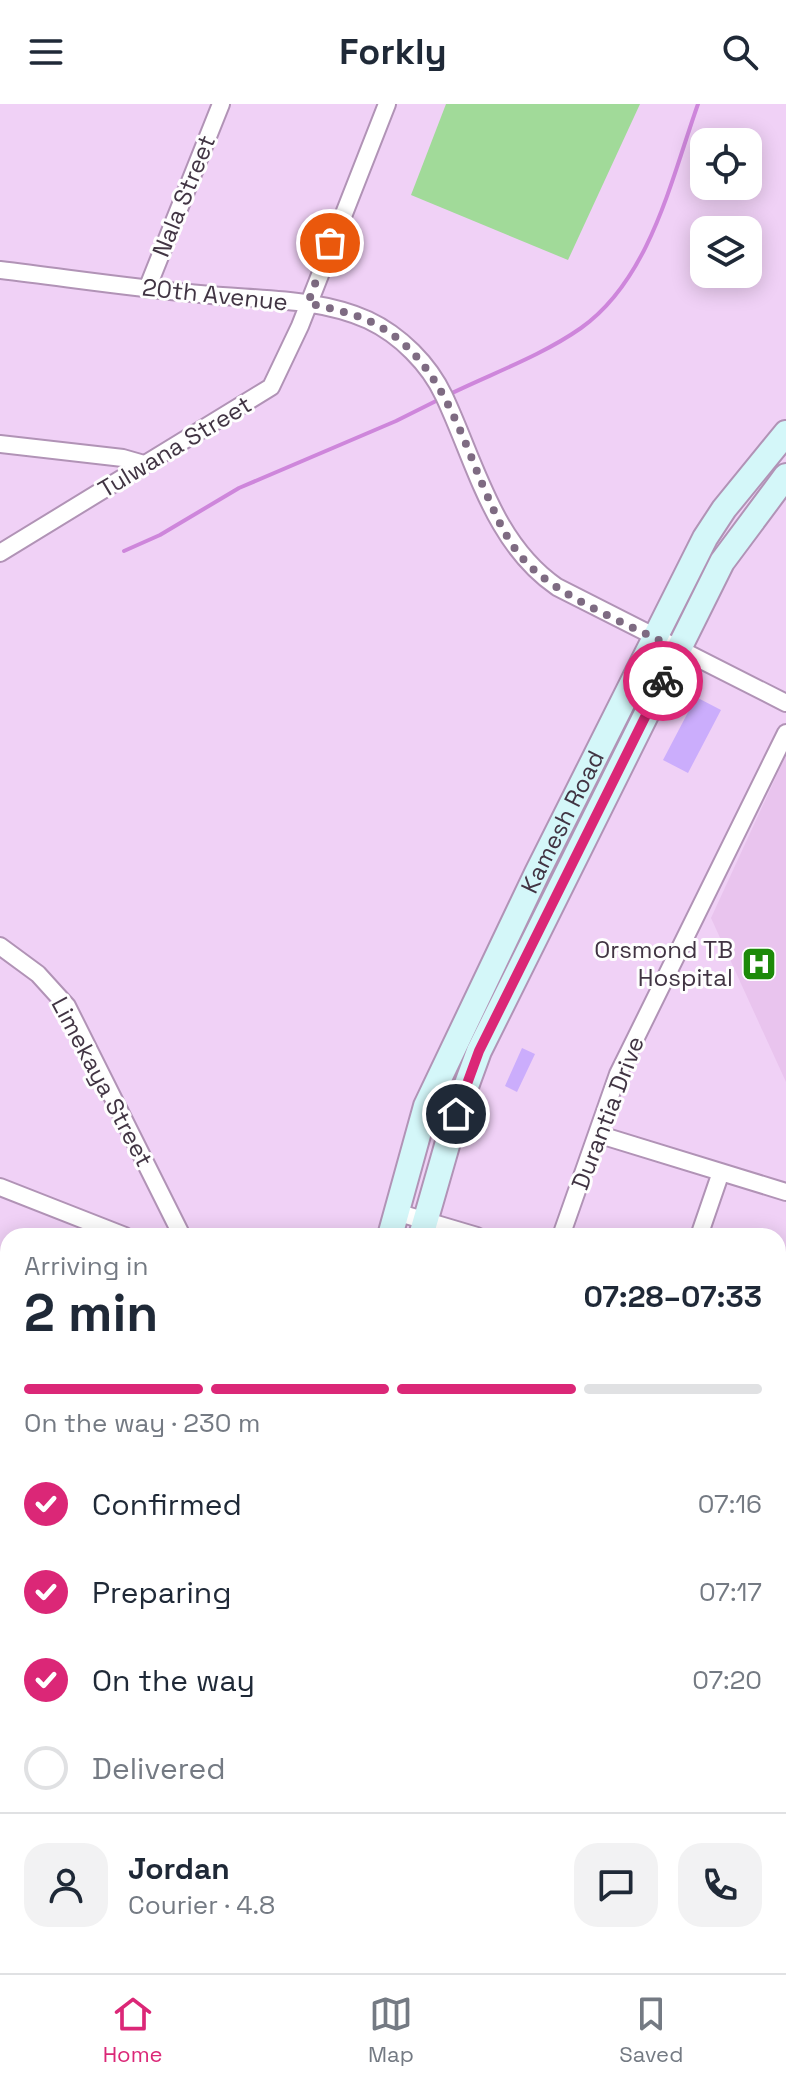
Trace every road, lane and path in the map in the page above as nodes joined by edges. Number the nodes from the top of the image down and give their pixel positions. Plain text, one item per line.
1 (221, 104) edge
2 (387, 104) edge
3 (0, 270) edge
4 (147, 289) junction
5 (308, 303) junction
6 (786, 433) edge
7 (0, 444) edge
8 (144, 464) junction
9 (786, 476) edge
10 (0, 553) edge
11 (654, 637) junction
12 (678, 650) junction
13 (786, 703) edge
14 (786, 733) edge
15 (0, 946) edge
16 (597, 1134) junction
17 (721, 1172) junction
18 (0, 1187) edge
19 (786, 1192) edge
20 (396, 1212) junction
21 (105, 1228) edge
22 (178, 1228) edge
23 (392, 1228) edge
24 (421, 1228) edge
25 (423, 1228) edge
26 (564, 1228) edge
27 (702, 1228) edge

1 - 4 street, Nala Street
2 - 5 street, Tulwana Street
3 - 4 street, 20th Avenue
4 - 5 street, 20th Avenue
5 - 8 street, Tulwana Street
5 - 11 street, 20th Avenue
6 - 11 main road, Kamesh Road
7 - 8 street
8 - 10 street, Tulwana Street
9 - 12 main road, Kamesh Road
11 - 12 street, 20th Avenue
11 - 20 main road, Kamesh Road
12 - 13 street, 20th Avenue
12 - 25 main road, Kamesh Road
14 - 16 street, Durantia Drive
15 - 22 street, Limekaya Street
16 - 17 street
16 - 26 street, Durantia Drive
17 - 19 street
17 - 27 street
18 - 21 street
20 - 23 main road, Kamesh Road
20 - 24 street

